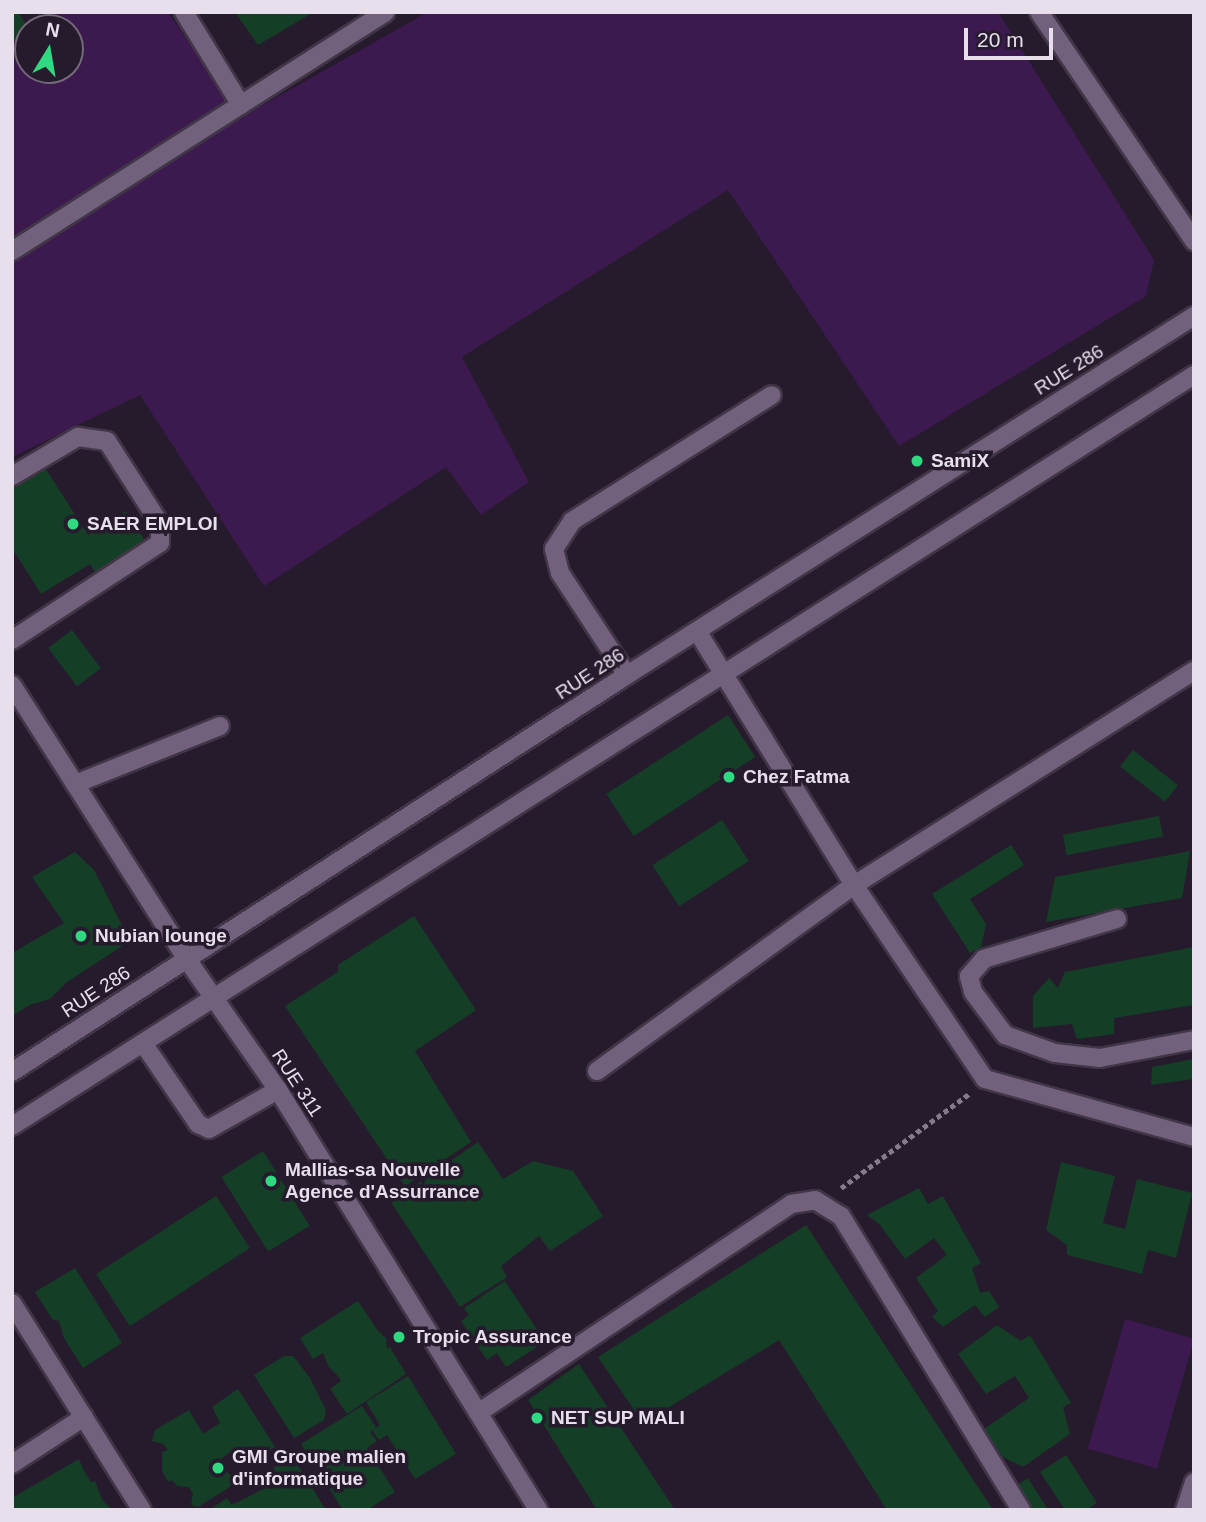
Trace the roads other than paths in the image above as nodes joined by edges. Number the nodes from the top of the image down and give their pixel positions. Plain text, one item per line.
1 (184, 12) edge
2 (385, 12) edge
3 (1039, 12) edge
4 (1046, 12) edge
5 (241, 104) junction
6 (1194, 239) edge
7 (12, 251) edge
8 (1194, 316) edge
9 (1194, 375) edge
10 (772, 395) dead end
11 (12, 476) edge
12 (697, 631) junction
13 (12, 640) edge
14 (1194, 671) edge
15 (724, 672) junction
16 (627, 675) junction
17 (12, 685) edge
18 (220, 726) dead end
19 (75, 783) junction
20 (854, 885) junction
21 (1117, 919) dead end
22 (186, 958) junction
23 (215, 996) junction
24 (1194, 1040) edge
25 (144, 1043) junction
26 (597, 1071) dead end
27 (12, 1072) edge
28 (278, 1090) junction
29 (12, 1126) edge
30 (1194, 1137) edge
31 (12, 1303) edge
32 (478, 1413) junction
33 (84, 1417) junction
34 (12, 1464) edge
35 (1194, 1482) edge
36 (142, 1510) edge
37 (538, 1510) edge
38 (1021, 1510) edge
39 (1185, 1510) edge

1 - 5 street
2 - 5 street
3 - 6 street
4 - 6 street
5 - 7 street
8 - 12 street, RUE 286
9 - 15 street
10 - 16 street
11 - 13 street
12 - 15 street
12 - 16 street, RUE 286
14 - 20 street
15 - 20 street
15 - 23 street
16 - 22 street, RUE 286
17 - 19 street, RUE 311
18 - 19 street
19 - 22 street, RUE 311
20 - 26 street
20 - 30 street
21 - 24 street
22 - 23 street, RUE 311
22 - 27 street, RUE 286
23 - 25 street
23 - 28 street, RUE 311
25 - 28 street
25 - 29 street
28 - 32 street, RUE 311
31 - 33 street
32 - 37 street, RUE 311
32 - 38 street
33 - 34 street
33 - 36 street
35 - 39 street

